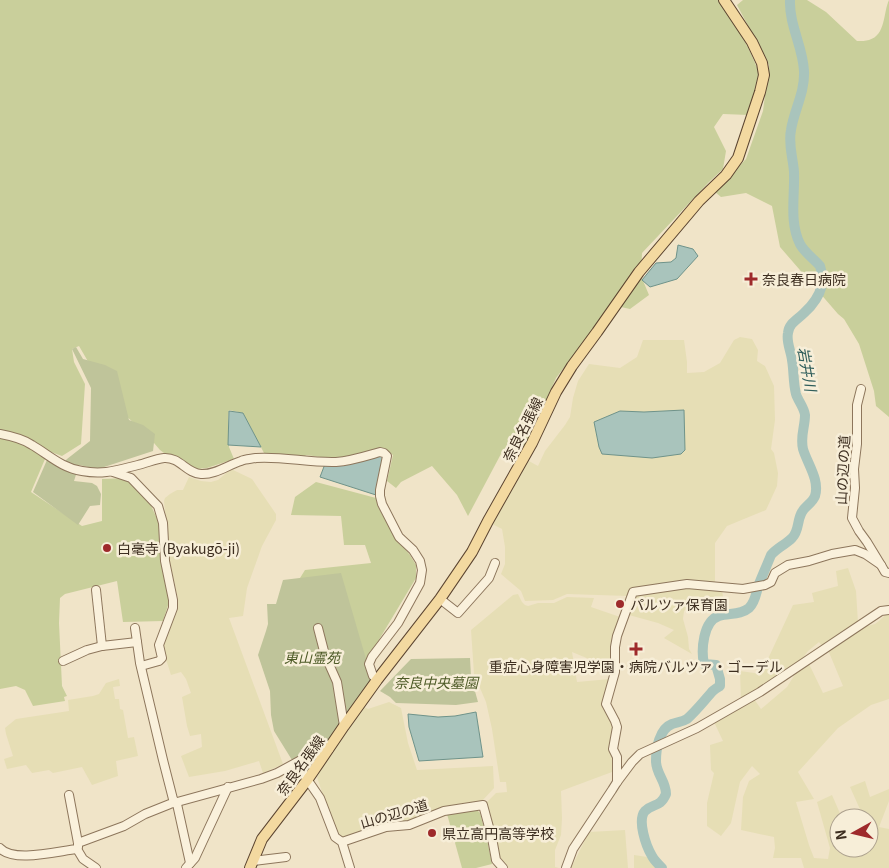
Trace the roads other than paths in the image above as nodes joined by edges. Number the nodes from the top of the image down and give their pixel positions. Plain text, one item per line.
1 (724, 0) edge
2 (861, 388) dead end
3 (0, 434) edge
4 (113, 472) junction
5 (495, 563) dead end
6 (881, 565) junction
7 (889, 573) edge
8 (96, 590) dead end
9 (440, 599) junction
10 (889, 608) edge
11 (135, 628) dead end
12 (318, 628) dead end
13 (137, 642) junction
14 (102, 646) junction
15 (63, 661) dead end
16 (141, 666) junction
17 (377, 680) junction
18 (344, 726) junction
19 (329, 749) junction
20 (296, 763) junction
21 (308, 779) junction
22 (617, 782) junction
23 (228, 787) junction
24 (69, 796) dead end
25 (176, 802) junction
26 (342, 842) junction
27 (77, 846) junction
28 (0, 848) edge
29 (286, 857) dead end
30 (252, 864) edge
31 (188, 866) edge
32 (96, 868) edge
33 (350, 868) edge
34 (503, 868) edge
35 (566, 868) edge

1 - 9 main road, 奈良名張線
2 - 6 street, 山の辺の道
3 - 4 street
4 - 16 street
4 - 17 street
5 - 9 street
6 - 7 street
6 - 22 street
8 - 14 street
9 - 17 main road, 奈良名張線
10 - 22 street
11 - 13 street
12 - 18 street
13 - 14 street
13 - 16 street
14 - 15 street
16 - 25 street
17 - 18 main road, 奈良名張線
18 - 19 main road, 奈良名張線
19 - 20 street
19 - 21 main road, 奈良名張線
20 - 21 street
20 - 23 street
21 - 26 street
21 - 30 main road, 奈良名張線
22 - 35 street
23 - 25 street
23 - 31 street
24 - 27 street
25 - 27 street
25 - 31 street
26 - 33 street
26 - 34 street, 山の辺の道
27 - 28 street
27 - 32 street
29 - 30 street

